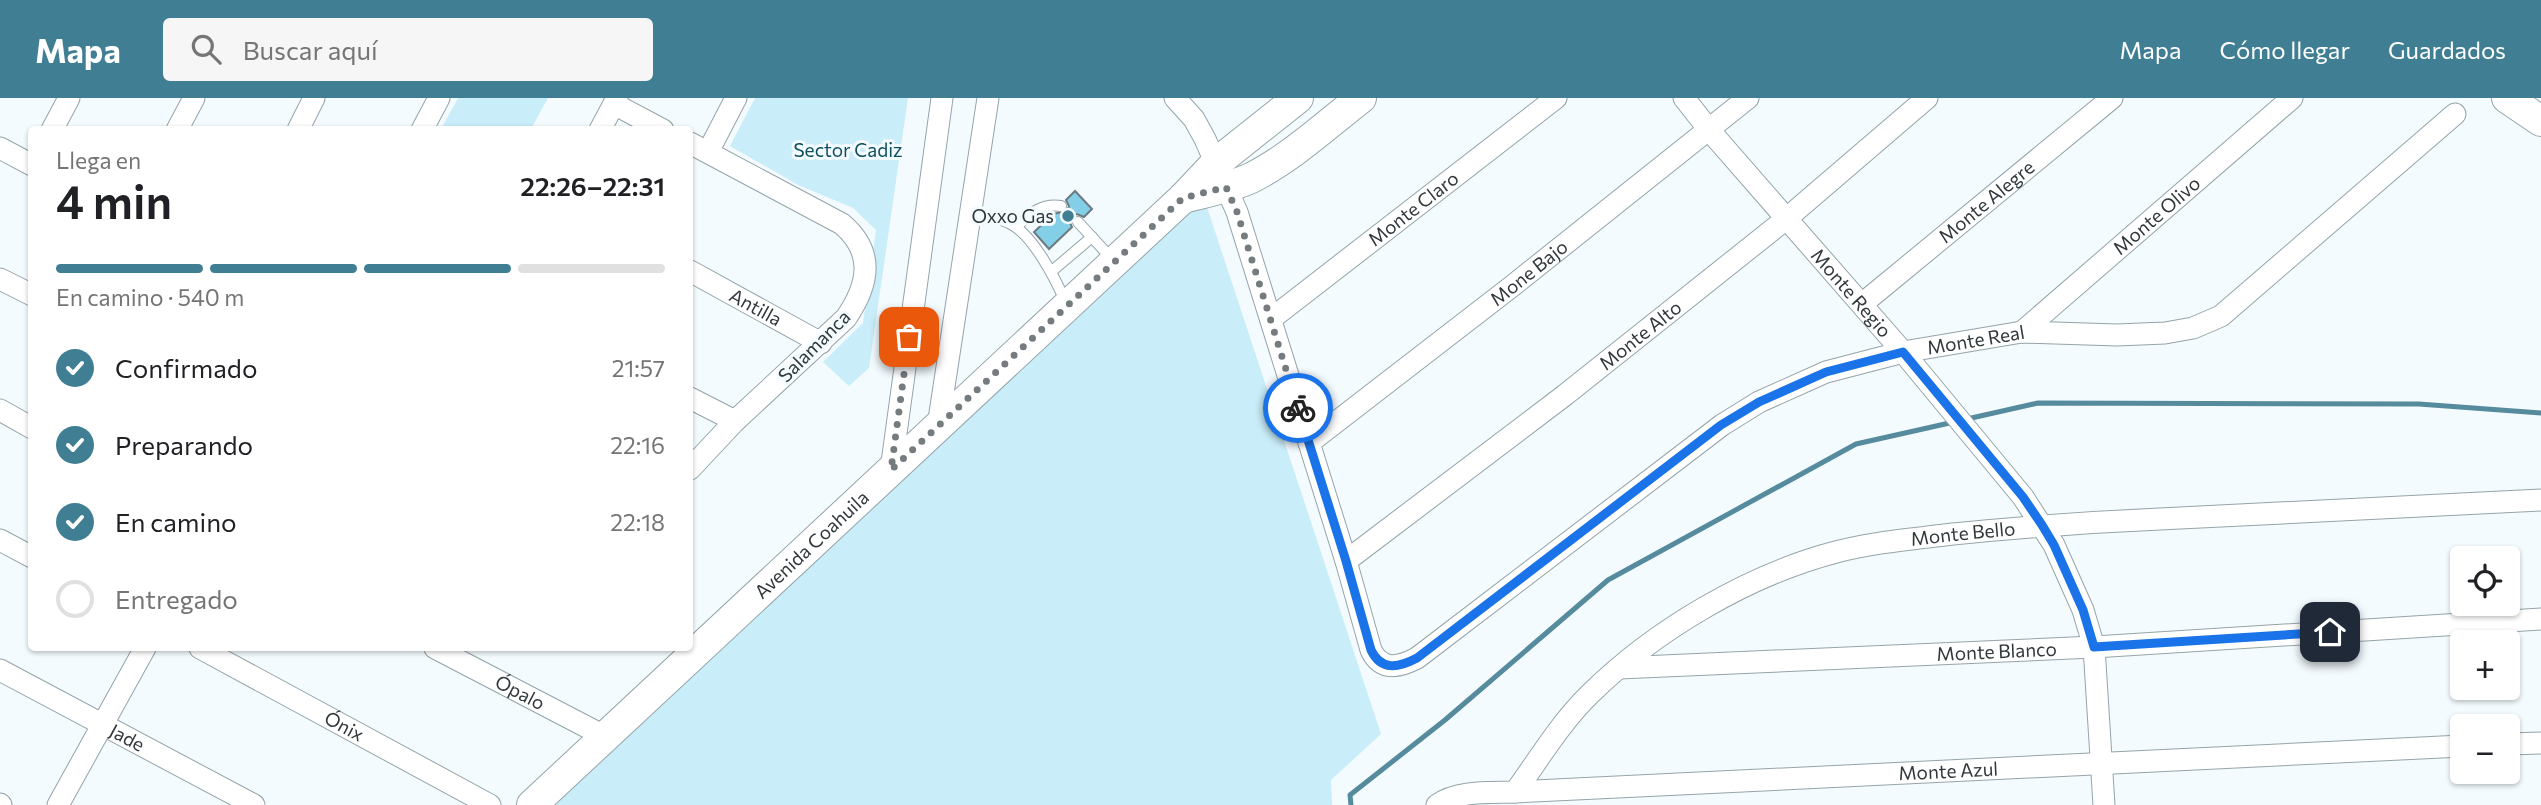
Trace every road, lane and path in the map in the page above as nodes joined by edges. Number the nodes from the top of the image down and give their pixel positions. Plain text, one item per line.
1 (69, 98) edge
2 (194, 98) edge
3 (314, 98) edge
4 (439, 98) edge
5 (736, 98) edge
6 (942, 98) edge
7 (988, 98) edge
8 (1175, 98) edge
9 (1298, 98) edge
10 (1361, 98) edge
11 (1556, 98) edge
12 (1684, 98) edge
13 (1748, 98) edge
14 (1927, 98) edge
15 (2112, 98) edge
16 (2292, 98) edge
17 (2507, 98) edge
18 (615, 101) edge
19 (2455, 114) dead end
20 (2541, 121) edge
21 (54, 126) edge
22 (179, 126) edge
23 (300, 126) edge
24 (424, 126) edge
25 (602, 126) edge
26 (656, 126) edge
27 (1710, 131) junction
28 (0, 148) edge
29 (699, 148) edge
30 (28, 163) edge
31 (1221, 176) junction
32 (1060, 206) dead end
33 (971, 216) junction
34 (1786, 219) junction
35 (1078, 222) dead end
36 (1016, 227) junction
37 (1092, 237) junction
38 (1115, 262) junction
39 (1052, 271) junction
40 (693, 273) edge
41 (0, 279) edge
42 (28, 293) edge
43 (1861, 304) junction
44 (1068, 306) junction
45 (1272, 319) junction
46 (2022, 332) junction
47 (821, 342) junction
48 (1903, 352) junction
49 (693, 400) edge
50 (0, 410) edge
51 (735, 421) junction
52 (28, 426) edge
53 (938, 426) junction
54 (1309, 443) junction
55 (693, 466) edge
56 (891, 470) junction
57 (2541, 500) edge
58 (2042, 525) junction
59 (0, 540) edge
60 (28, 555) edge
61 (1346, 561) junction
62 (2541, 619) edge
63 (693, 643) edge
64 (2094, 647) junction
65 (143, 651) edge
66 (206, 651) edge
67 (441, 651) edge
68 (684, 651) edge
69 (1619, 668) junction
70 (0, 670) edge
71 (103, 727) junction
72 (606, 737) junction
73 (2541, 743) edge
74 (2520, 744) edge
75 (2450, 747) edge
76 (2102, 764) junction
77 (1515, 792) junction
78 (58, 805) edge
79 (254, 805) edge
80 (490, 805) edge
81 (532, 805) edge
82 (1437, 805) edge
83 (2104, 805) edge

1 - 21 street
2 - 22 street
3 - 23 street
4 - 24 street
5 - 29 street
6 - 56 street
7 - 33 street
8 - 31 street
9 - 31 street, Avenida Coahuila
10 - 31 street, Avenida Coahuila
11 - 45 street, Monte Claro
12 - 27 street, Monte Regio
13 - 27 street, Mone Bajo
14 - 34 street, Monte Alto
15 - 43 street, Monte Alegre
16 - 46 street, Monte Olivo
17 - 20 street
18 - 25 street
18 - 26 street
19 - 46 street, Monte Real
27 - 34 street, Monte Regio
27 - 54 street, Mone Bajo
28 - 30 street
29 - 47 street, Salamanca
31 - 38 street, Avenida Coahuila
31 - 45 street
32 - 36 lane
33 - 36 lane
33 - 53 street
34 - 43 street, Monte Regio
34 - 61 street, Monte Alto
35 - 37 lane
36 - 39 lane
37 - 38 lane
37 - 39 lane
38 - 44 street, Avenida Coahuila
39 - 44 lane
40 - 47 street, Antilla
41 - 42 street
43 - 48 street, Monte Regio
44 - 53 street, Avenida Coahuila
45 - 54 street
46 - 48 street, Monte Real
47 - 51 street, Salamanca
48 - 58 street, Monte Regio
48 - 61 street, Monte Real
49 - 51 street
50 - 52 street
51 - 55 street, Salamanca
53 - 56 street, Avenida Coahuila
54 - 61 street
56 - 63 street, Avenida Coahuila
57 - 58 street, Monte Bello
58 - 64 street, Monte Regio
58 - 69 street, Monte Bello
59 - 60 street
62 - 64 street, Monte Blanco
64 - 69 street, Monte Blanco
64 - 76 street, Monte Regio
65 - 71 street
66 - 80 street, Ónix
67 - 72 street, Ópalo
68 - 72 street, Avenida Coahuila
69 - 77 street, Monte Bello
70 - 71 street, Jade
71 - 78 street
71 - 79 street, Jade
72 - 81 street, Avenida Coahuila
73 - 74 street
75 - 76 street, Monte Azul
76 - 77 street, Monte Azul
76 - 83 street, Monte Regio
77 - 82 street, Monte Azul

